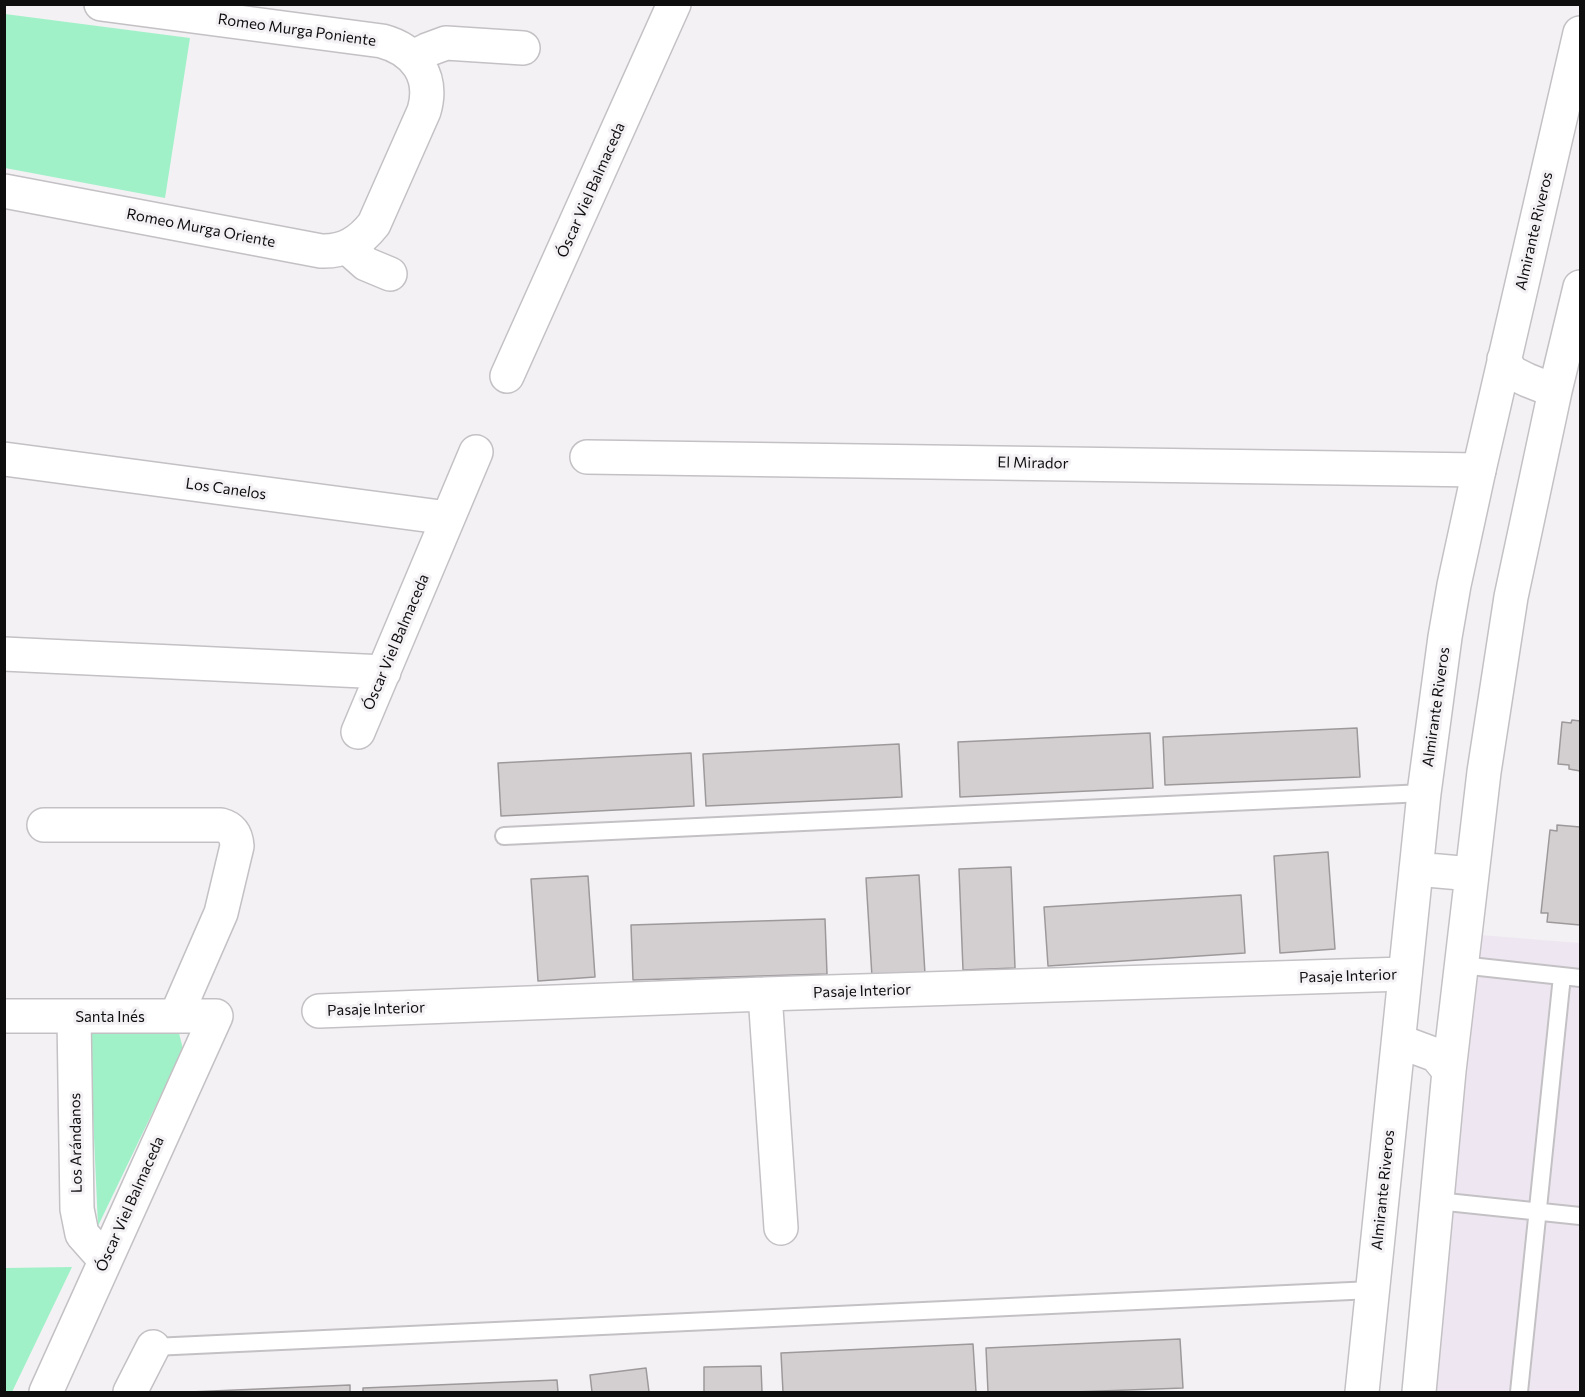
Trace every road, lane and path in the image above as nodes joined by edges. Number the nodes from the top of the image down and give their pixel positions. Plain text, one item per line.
1 (101, 4) edge
2 (674, 4) edge
3 (1581, 33) edge
4 (523, 48) dead end
5 (413, 57) junction
6 (4, 191) edge
7 (348, 248) junction
8 (390, 274) dead end
9 (1581, 287) edge
10 (1504, 359) junction
11 (507, 376) dead end
12 (1555, 391) junction
13 (476, 452) dead end
14 (588, 457) dead end
15 (4, 459) edge
16 (1479, 470) junction
17 (448, 518) junction
18 (4, 654) edge
19 (384, 672) junction
20 (358, 732) dead end
21 (1424, 793) junction
22 (44, 825) dead end
23 (504, 836) dead end
24 (1416, 869) junction
25 (1472, 874) junction
26 (1461, 965) junction
27 (1405, 974) junction
28 (1562, 976) junction
29 (1581, 978) edge
30 (765, 994) junction
31 (319, 1011) dead end
32 (4, 1016) edge
33 (176, 1016) junction
34 (216, 1016) joint
35 (74, 1017) junction
36 (1398, 1045) junction
37 (1449, 1071) junction
38 (1437, 1201) junction
39 (1538, 1211) junction
40 (1581, 1216) edge
41 (781, 1228) dead end
42 (105, 1260) junction
43 (1372, 1290) junction
44 (153, 1347) joint
45 (46, 1392) edge
46 (130, 1392) edge
47 (1362, 1392) edge
48 (1419, 1392) edge
49 (1520, 1392) edge

1 - 5 street, Romeo Murga Poniente
2 - 11 street, Óscar Viel Balmaceda
3 - 10 street, Almirante Riveros
4 - 5 street
5 - 7 street
6 - 7 street, Romeo Murga Oriente
7 - 8 street
9 - 12 street
10 - 12 street
10 - 16 street, Almirante Riveros
12 - 25 street
13 - 17 street, Óscar Viel Balmaceda
14 - 16 street, El Mirador
15 - 17 street, Los Canelos
16 - 21 street, Almirante Riveros
17 - 19 street, Óscar Viel Balmaceda
18 - 19 street
19 - 20 street, Óscar Viel Balmaceda
21 - 23 lane
21 - 24 street, Almirante Riveros
22 - 33 street
24 - 25 street
24 - 27 street, Almirante Riveros
25 - 26 street
26 - 28 lane
26 - 37 street
27 - 30 street, Pasaje Interior
27 - 36 street, Almirante Riveros
28 - 29 lane
28 - 39 lane
30 - 31 street, Pasaje Interior
30 - 41 street
32 - 35 street, Santa Inés
33 - 34 street, Santa Inés
33 - 35 street, Santa Inés
34 - 42 street, Óscar Viel Balmaceda
35 - 42 street, Los Arándanos
36 - 37 street
36 - 43 street, Almirante Riveros
37 - 38 street
38 - 39 lane
38 - 48 street
39 - 40 lane
39 - 49 lane
42 - 45 street, Óscar Viel Balmaceda
43 - 44 lane
43 - 47 street, Almirante Riveros
44 - 46 street

